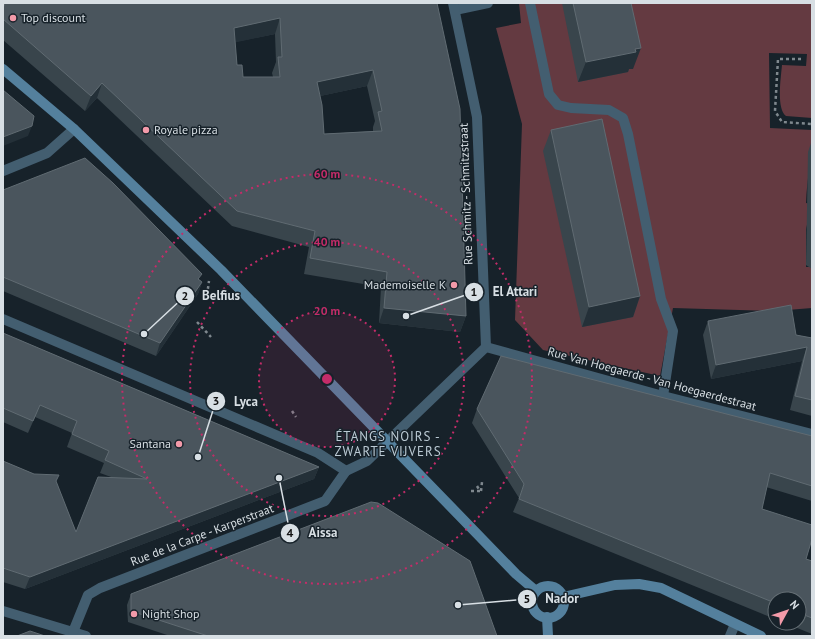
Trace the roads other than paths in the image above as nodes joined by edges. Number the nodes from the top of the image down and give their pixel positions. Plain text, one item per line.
1 (488, 3) edge
2 (530, 3) edge
3 (454, 7) edge
4 (3, 69) edge
5 (74, 129) junction
6 (3, 171) edge
7 (3, 319) edge
8 (486, 347) junction
9 (663, 396) junction
10 (812, 434) edge
11 (388, 441) junction
12 (346, 471) junction
13 (536, 591) junction
14 (563, 597) junction
15 (3, 611) edge
16 (547, 617) junction
17 (735, 624) junction
18 (73, 632) junction
19 (86, 636) edge
20 (548, 636) edge
21 (730, 636) edge
22 (761, 636) edge

1 - 3 street
2 - 9 street
3 - 8 street, Rue Schmitz - Schmitzstraat
4 - 5 street
5 - 6 street
5 - 11 street
7 - 12 street
8 - 9 street, Rue Van Hoegaerde - Van Hoegaerdestraat
8 - 11 street
9 - 10 street, Rue Van Hoegaerde - Van Hoegaerdestraat
11 - 12 street, Rue de la Carpe - Karperstraat
11 - 13 street
12 - 18 street, Rue de la Carpe - Karperstraat
13 - 14 street
13 - 16 street
14 - 16 street
14 - 17 street
15 - 18 street
16 - 20 street
17 - 21 street
17 - 22 street
18 - 19 street

